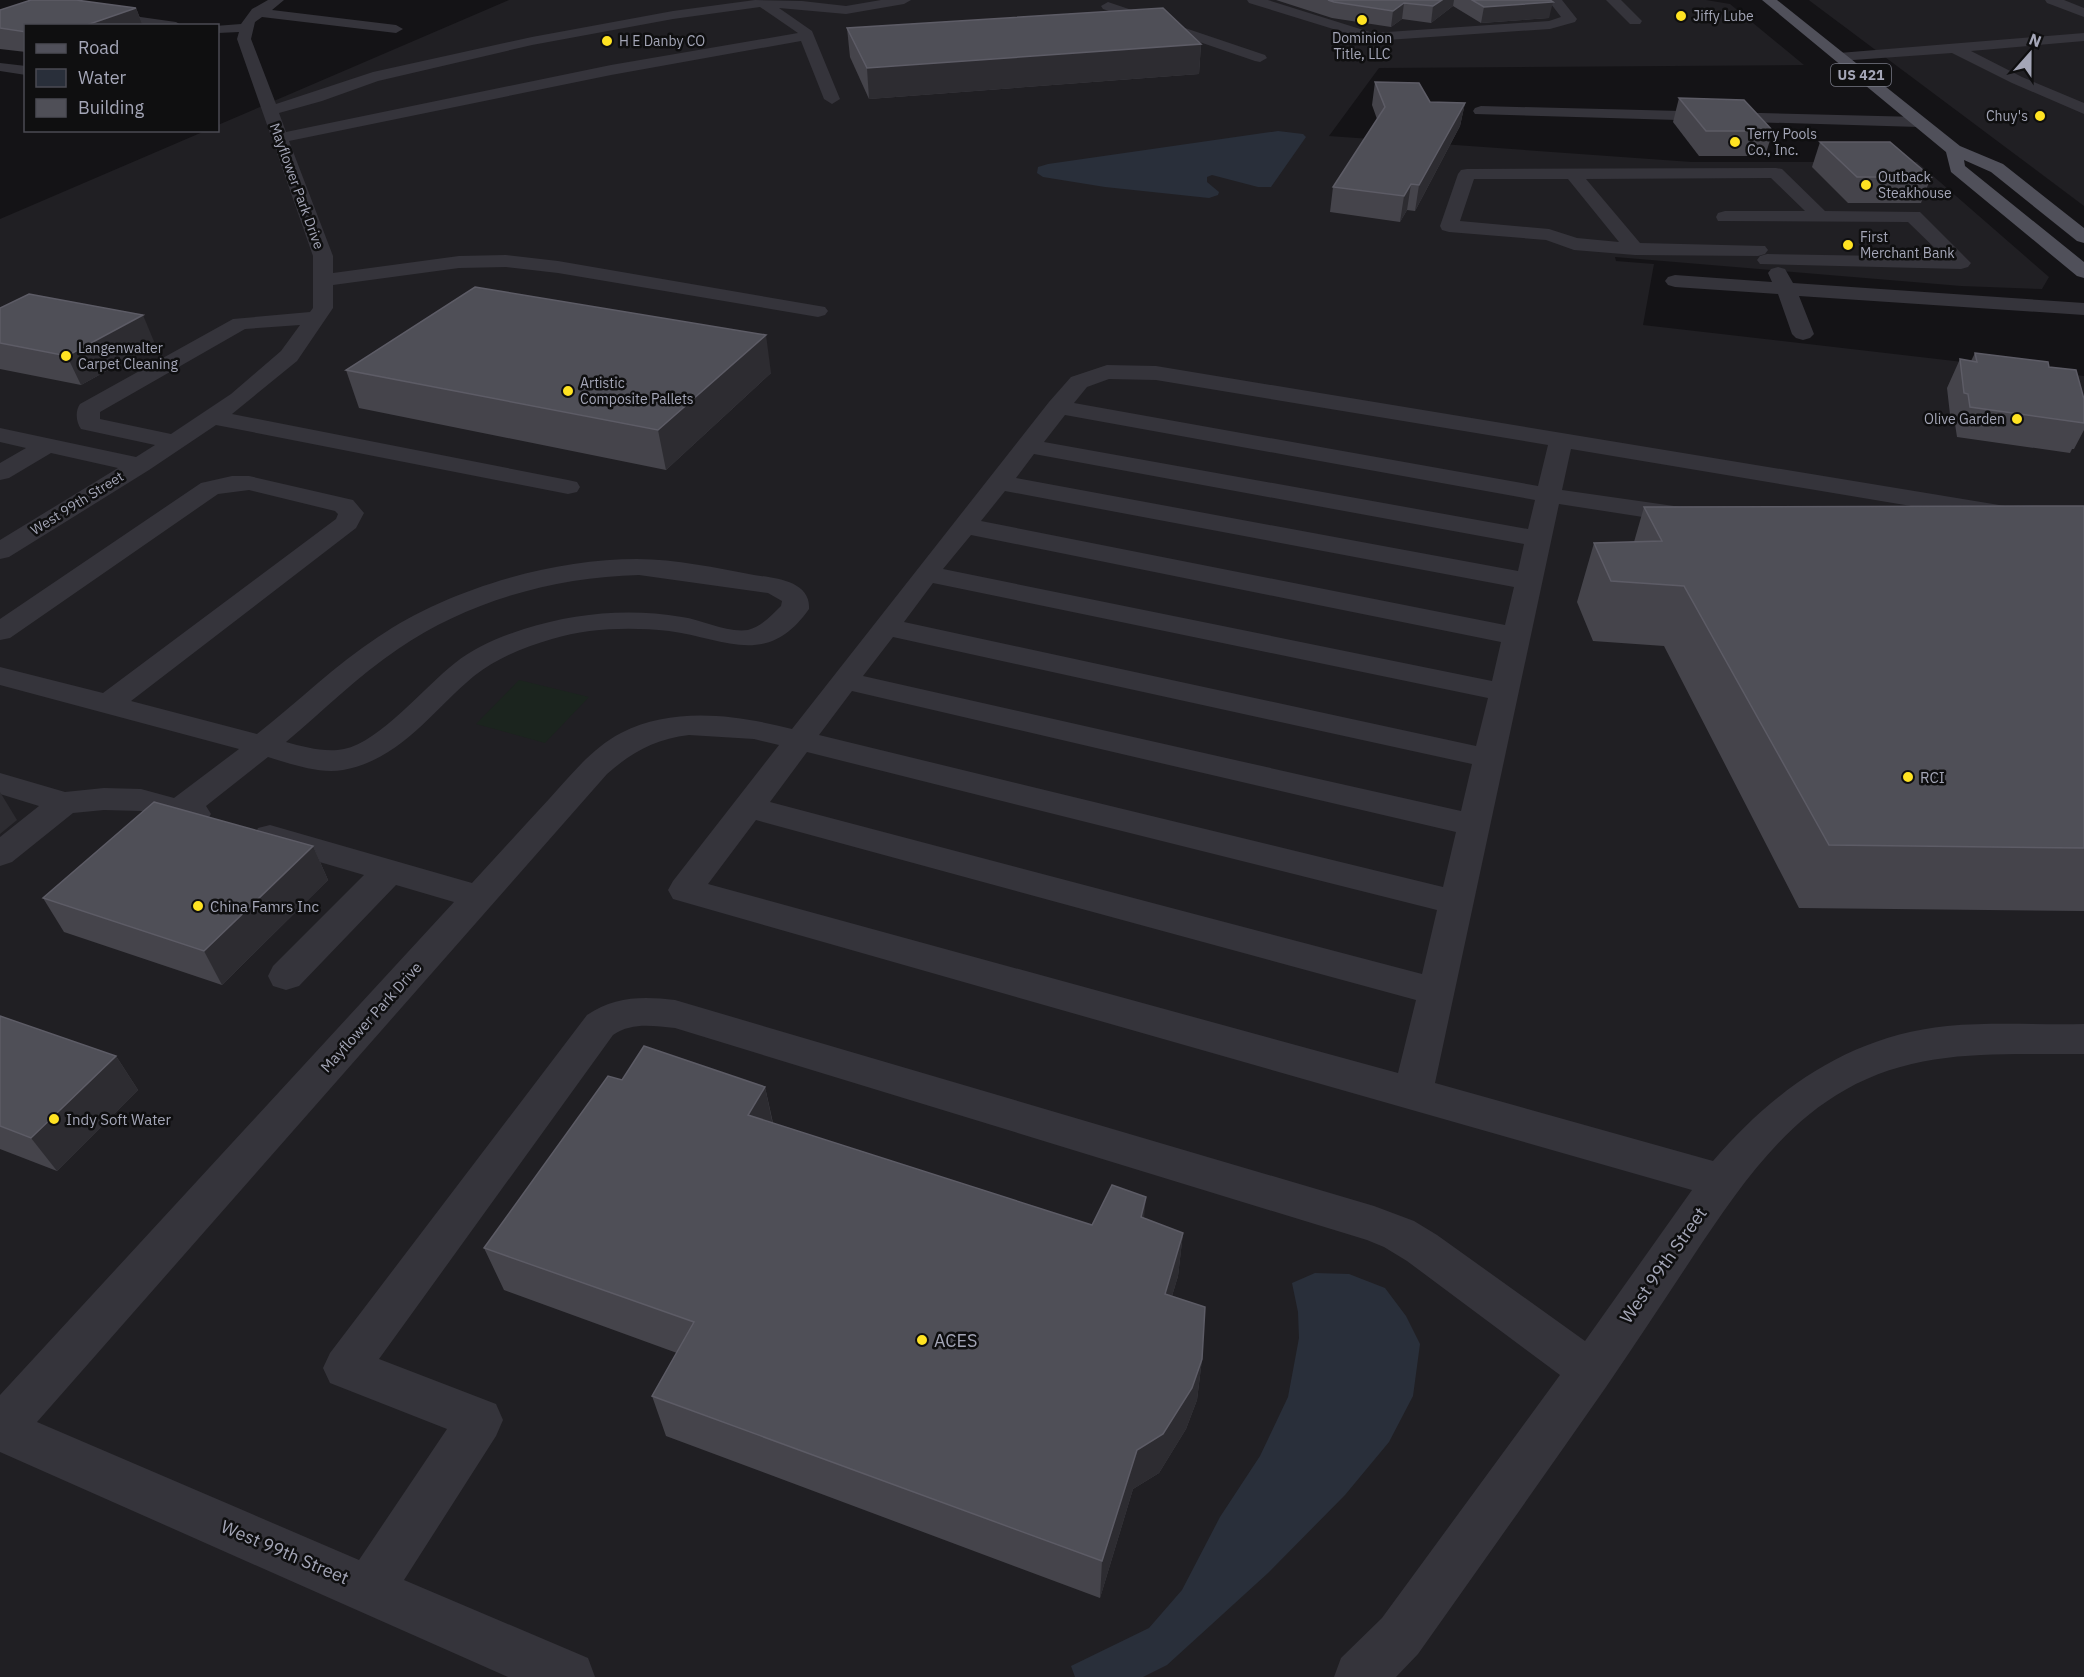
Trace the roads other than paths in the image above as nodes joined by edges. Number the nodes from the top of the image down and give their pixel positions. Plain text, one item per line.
1 (277, 0) edge
2 (904, 0) edge
3 (1136, 0) edge
4 (1254, 0) edge
5 (1555, 0) edge
6 (1613, 0) edge
7 (1769, 0) edge
8 (2052, 0) edge
9 (764, 2) edge
10 (82, 12) edge
11 (257, 12) junction
12 (697, 12) junction
13 (2084, 13) edge
14 (1635, 21) dead end
15 (163, 24) edge
16 (708, 26) dead end
17 (1168, 26) junction
18 (245, 28) junction
19 (219, 29) edge
20 (396, 29) dead end
21 (1133, 29) edge
22 (806, 36) junction
23 (2084, 37) edge
24 (648, 48) dead end
25 (1954, 48) junction
26 (1839, 57) junction
27 (1260, 58) dead end
28 (592, 60) dead end
29 (0, 67) edge
30 (24, 71) edge
31 (832, 99) dead end
32 (2084, 109) edge
33 (270, 111) junction
34 (1481, 111) dead end
35 (1919, 122) junction
36 (280, 138) junction
37 (1954, 150) junction
38 (1684, 173) junction
39 (1573, 174) junction
40 (1699, 189) dead end
41 (1820, 216) junction
42 (2084, 237) edge
43 (1635, 249) junction
44 (1762, 256) junction
45 (522, 262) junction
46 (2084, 272) edge
47 (323, 280) junction
48 (494, 281) dead end
49 (1676, 281) dead end
50 (1788, 289) junction
51 (2084, 309) edge
52 (819, 311) dead end
53 (316, 318) junction
54 (1803, 334) dead end
55 (1057, 407) junction
56 (213, 417) junction
57 (0, 435) edge
58 (1561, 441) junction
59 (175, 442) junction
60 (48, 445) junction
61 (1027, 446) junction
62 (147, 460) junction
63 (0, 473) edge
64 (999, 483) junction
65 (568, 487) dead end
66 (1548, 495) junction
67 (1708, 519) edge
68 (966, 526) junction
69 (2084, 527) edge
70 (1538, 539) junction
71 (0, 551) edge
72 (926, 574) junction
73 (1528, 581) junction
74 (887, 627) junction
75 (0, 632) edge
76 (1516, 636) junction
77 (0, 676) edge
78 (845, 681) junction
79 (1503, 692) junction
80 (108, 704) junction
81 (801, 740) junction
82 (264, 745) junction
83 (1488, 758) junction
84 (0, 783) edge
85 (64, 803) junction
86 (748, 807) junction
87 (180, 810) junction
88 (1473, 825) junction
89 (0, 854) edge
90 (389, 871) junction
91 (479, 897) junction
92 (1456, 902) junction
93 (286, 976) dead end
94 (1436, 992) junction
95 (2084, 1038) edge
96 (1413, 1093) junction
97 (1721, 1180) junction
98 (1590, 1371) junction
99 (0, 1429) edge
100 (369, 1589) junction
101 (536, 1670) edge
102 (1360, 1677) edge

1 - 11 street
2 - 9 street
3 - 17 street
4 - 5 street
6 - 14 street
7 - 26 main road, US 421
8 - 13 street
9 - 12 street
9 - 22 street
10 - 15 street
11 - 18 street
11 - 20 street
12 - 16 street
12 - 33 street
17 - 21 street
17 - 27 street
18 - 19 street
18 - 33 street, Mayflower Park Drive
22 - 31 street
22 - 36 street
23 - 25 street
24 - 28 street
25 - 26 street
25 - 32 street
26 - 35 main road, US 421
29 - 30 street
33 - 36 street, Mayflower Park Drive
34 - 35 street
35 - 37 main road, US 421
36 - 47 street, Mayflower Park Drive
37 - 42 main road, US 421
37 - 46 main road, US 421
38 - 39 street
38 - 40 street
38 - 41 street
39 - 43 street
39 - 43 street
41 - 44 street
41 - 44 street
43 - 44 street
44 - 50 street
45 - 47 street
45 - 48 street
45 - 52 street
47 - 53 street, Mayflower Park Drive
49 - 50 street
50 - 51 street
50 - 54 street
53 - 56 street, Mayflower Park Drive
53 - 59 street
55 - 58 street
55 - 61 street
55 - 66 street
56 - 59 street, Mayflower Park Drive
56 - 65 street
57 - 60 street
58 - 66 street
58 - 69 street
59 - 62 street, Mayflower Park Drive
60 - 62 street
60 - 63 street
61 - 64 street
61 - 70 street
62 - 71 street, West 99th Street
64 - 68 street
64 - 73 street
66 - 67 street
66 - 70 street
68 - 72 street
68 - 76 street
70 - 73 street
72 - 74 street
72 - 79 street
73 - 76 street
74 - 78 street
74 - 83 street
75 - 80 street
76 - 79 street
77 - 80 street
78 - 81 street
78 - 88 street
79 - 83 street
80 - 82 street
81 - 86 street
81 - 91 street, Mayflower Park Drive
81 - 92 street, Mayflower Park Drive
82 - 82 street
82 - 87 street
83 - 88 street
84 - 85 street
85 - 87 street
85 - 89 street
86 - 94 street
86 - 96 street
87 - 90 street
88 - 92 street
90 - 91 street
90 - 93 street
91 - 99 street, Mayflower Park Drive
92 - 94 street
94 - 96 street
95 - 97 street, West 99th Street
96 - 97 street
97 - 98 street, West 99th Street
98 - 100 street
98 - 102 street, West 99th Street
99 - 100 street, West 99th Street
100 - 101 street, West 99th Street

